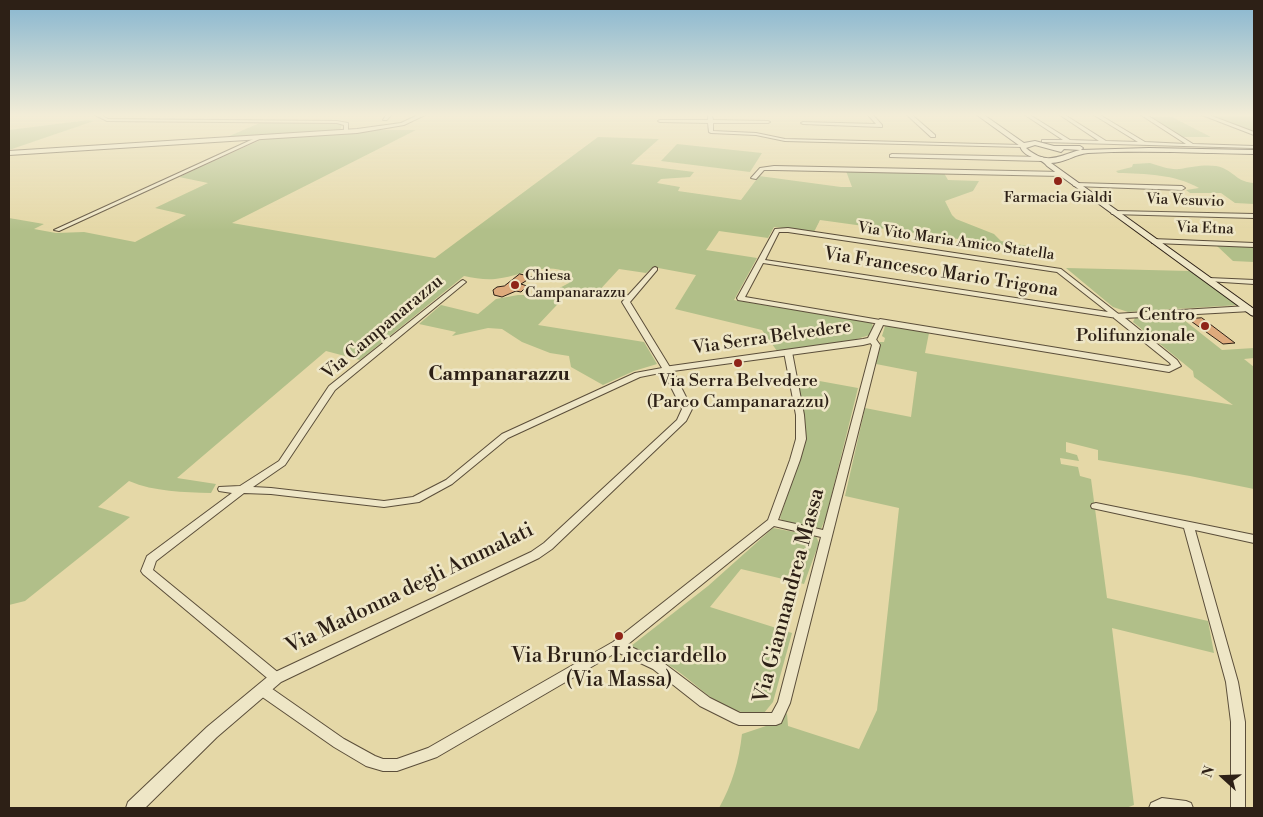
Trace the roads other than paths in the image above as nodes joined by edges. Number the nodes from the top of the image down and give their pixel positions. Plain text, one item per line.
1 (226, 153) edge
2 (1030, 153) edge
3 (1065, 153) edge
4 (1076, 153) edge
5 (892, 156) dead end
6 (1069, 156) junction
7 (1044, 160) junction
8 (1057, 168) junction
9 (754, 178) dead end
10 (1076, 185) junction
11 (1182, 188) dead end
12 (1114, 212) junction
13 (1254, 216) edge
14 (57, 230) dead end
15 (1154, 241) junction
16 (1254, 245) edge
17 (761, 261) junction
18 (656, 268) dead end
19 (1209, 280) junction
20 (463, 282) dead end
21 (1254, 282) edge
22 (1251, 311) edge
23 (1117, 316) junction
24 (880, 322) junction
25 (872, 340) junction
26 (788, 352) junction
27 (667, 369) junction
28 (223, 489) dead end
29 (243, 489) junction
30 (1096, 506) dead end
31 (772, 522) junction
32 (1188, 525) junction
33 (827, 535) junction
34 (1254, 539) edge
35 (616, 646) junction
36 (276, 678) junction
37 (263, 690) junction
38 (134, 808) edge
39 (1156, 808) edge
40 (1186, 808) edge
41 (1238, 808) edge

1 - 14 street
2 - 7 main road
3 - 6 main road
4 - 6 main road
5 - 7 street
6 - 8 main road
7 - 8 main road
8 - 9 street
8 - 10 main road
10 - 11 street
10 - 12 main road
12 - 13 street, Via Vesuvio
12 - 15 main road
15 - 16 street, Via Etna
15 - 19 main road
17 - 23 street, Via Francesco Mario Trigona
17 - 23 street, Via Vito Maria Amico Statella
17 - 24 street
18 - 27 street
19 - 21 street
19 - 22 main road
20 - 29 street, Via Campanarazzu
22 - 23 street
23 - 24 street
24 - 25 street, Via Serra Belvedere
25 - 26 street, Via Serra Belvedere
25 - 33 street, Via Giannandrea Massa
26 - 27 street, Via Serra Belvedere
26 - 31 street
27 - 29 street, Via Serra Belvedere
27 - 36 street, Via Madonna degli Ammalati
28 - 29 street, Via Serra Belvedere
29 - 36 street, Via Campanarazzu
30 - 32 street
31 - 33 street
31 - 35 street
32 - 34 street
32 - 41 street
33 - 35 street, Via Giannandrea Massa
35 - 37 street
36 - 37 street, Via Madonna degli Ammalati
37 - 38 street, Via Madonna degli Ammalati
39 - 40 street

